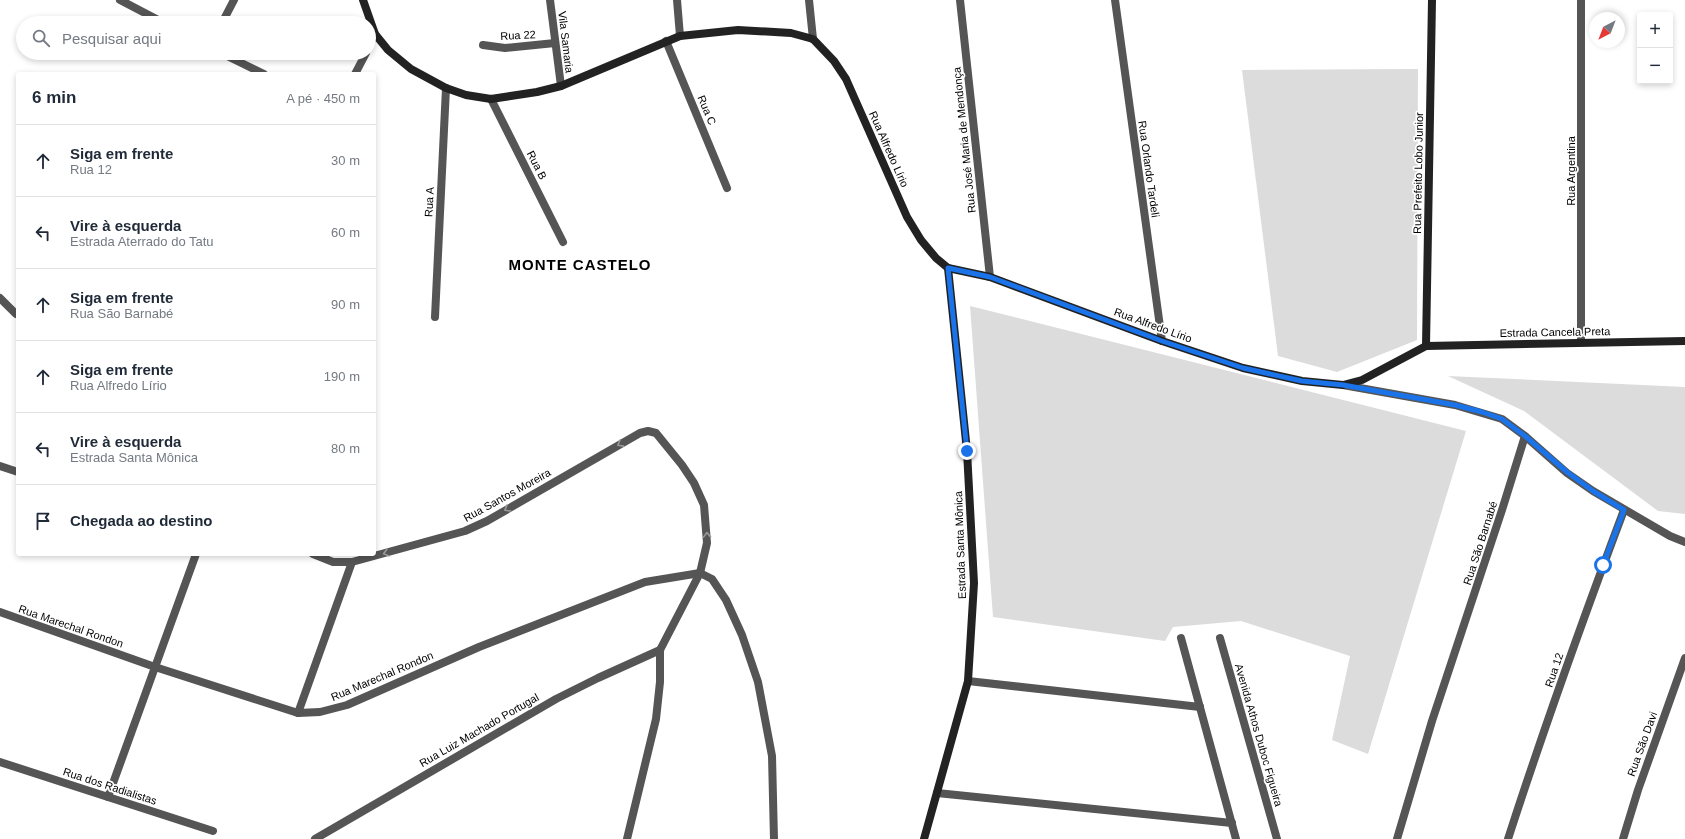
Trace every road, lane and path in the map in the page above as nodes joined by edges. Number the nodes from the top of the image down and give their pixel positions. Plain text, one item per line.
1 (120, 0) edge
2 (234, 0) edge
3 (363, 0) edge
4 (550, 0) edge
5 (677, 0) edge
6 (810, 0) edge
7 (960, 0) edge
8 (1115, 0) edge
9 (1432, 0) edge
10 (1581, 0) edge
11 (151, 16) edge
12 (226, 16) edge
13 (369, 16) edge
14 (376, 35) edge
15 (680, 36) junction
16 (813, 39) junction
17 (666, 41) junction
18 (555, 43) junction
19 (483, 45) dead end
20 (235, 60) edge
21 (362, 60) edge
22 (260, 72) edge
23 (356, 72) edge
24 (561, 86) junction
25 (446, 88) junction
26 (491, 99) junction
27 (727, 188) dead end
28 (563, 242) dead end
29 (948, 268) junction
30 (990, 277) junction
31 (0, 298) edge
32 (0, 305) edge
33 (16, 313) edge
34 (16, 313) edge
35 (435, 317) dead end
36 (1162, 341) junction
37 (1685, 341) edge
38 (1581, 342) junction
39 (1426, 346) junction
40 (1343, 385) junction
41 (1525, 436) junction
42 (0, 466) edge
43 (16, 471) edge
44 (1624, 510) junction
45 (1685, 542) edge
46 (376, 555) edge
47 (195, 556) edge
48 (318, 556) edge
49 (374, 556) edge
50 (352, 562) junction
51 (700, 573) junction
52 (0, 612) edge
53 (1181, 638) dead end
54 (1220, 638) dead end
55 (660, 650) junction
56 (1685, 658) edge
57 (155, 667) junction
58 (968, 681) junction
59 (1200, 707) junction
60 (298, 713) junction
61 (0, 762) edge
62 (937, 793) junction
63 (108, 797) junction
64 (1232, 823) junction
65 (213, 831) dead end
66 (315, 839) edge
67 (627, 839) edge
68 (774, 839) edge
69 (924, 839) edge
70 (1236, 839) edge
71 (1277, 839) edge
72 (1397, 839) edge
73 (1508, 839) edge
74 (1623, 839) edge

1 - 11 street
2 - 12 street
3 - 13 main road, Rua Alfredo Lírio
4 - 18 street, Vila Samaria
5 - 15 street
6 - 16 street
7 - 30 street, Rua José Maria de Mendonça
8 - 36 street, Rua Orlando Tardeli
9 - 39 main road, Rua Prefeito Lobo Junior
10 - 38 street, Rua Argentina
14 - 25 main road, Rua Alfredo Lírio
15 - 16 main road, Rua Alfredo Lírio
15 - 17 main road, Rua Alfredo Lírio
16 - 29 main road, Rua Alfredo Lírio
17 - 24 main road, Rua Alfredo Lírio
17 - 27 street, Rua C
18 - 19 street, Rua 22
18 - 24 street, Vila Samaria
20 - 22 street
21 - 23 street
24 - 26 main road, Rua Alfredo Lírio
25 - 26 main road, Rua Alfredo Lírio
25 - 35 street, Rua A
26 - 28 street, Rua B
29 - 30 main road, Rua Alfredo Lírio
29 - 58 main road, Estrada Santa Mônica
30 - 36 main road, Rua Alfredo Lírio
31 - 33 street
32 - 34 street
36 - 40 main road, Rua Alfredo Lírio
37 - 38 main road, Estrada Cancela Preta
38 - 39 main road, Estrada Cancela Preta
39 - 40 main road, Rua Alfredo Lírio
40 - 41 street
41 - 44 street
41 - 72 street, Rua São Barnabé
42 - 43 street
44 - 45 street
44 - 73 street, Rua 12
51 -> 46 street, Rua Santos Moreira
47 - 57 street
48 - 50 street, Rua Santos Moreira
49 -> 50 street, Rua Santos Moreira
50 - 60 street
51 - 55 street
51 - 60 street, Rua Marechal Rondon
51 - 68 street
52 - 57 street, Rua Marechal Rondon
53 - 59 street
54 - 71 street, Avenida Athos Duboc Figueira
55 - 66 street, Rua Luiz Machado Portugal
55 - 67 street
56 - 74 street, Rua São Davi
57 - 60 street, Rua Marechal Rondon
57 - 63 street
58 - 59 street
58 - 62 main road, Estrada Santa Mônica
59 - 64 street
61 - 63 street, Rua dos Radialistas
62 - 64 street
62 - 69 main road, Estrada Santa Mônica
63 - 65 street, Rua dos Radialistas
64 - 70 street

